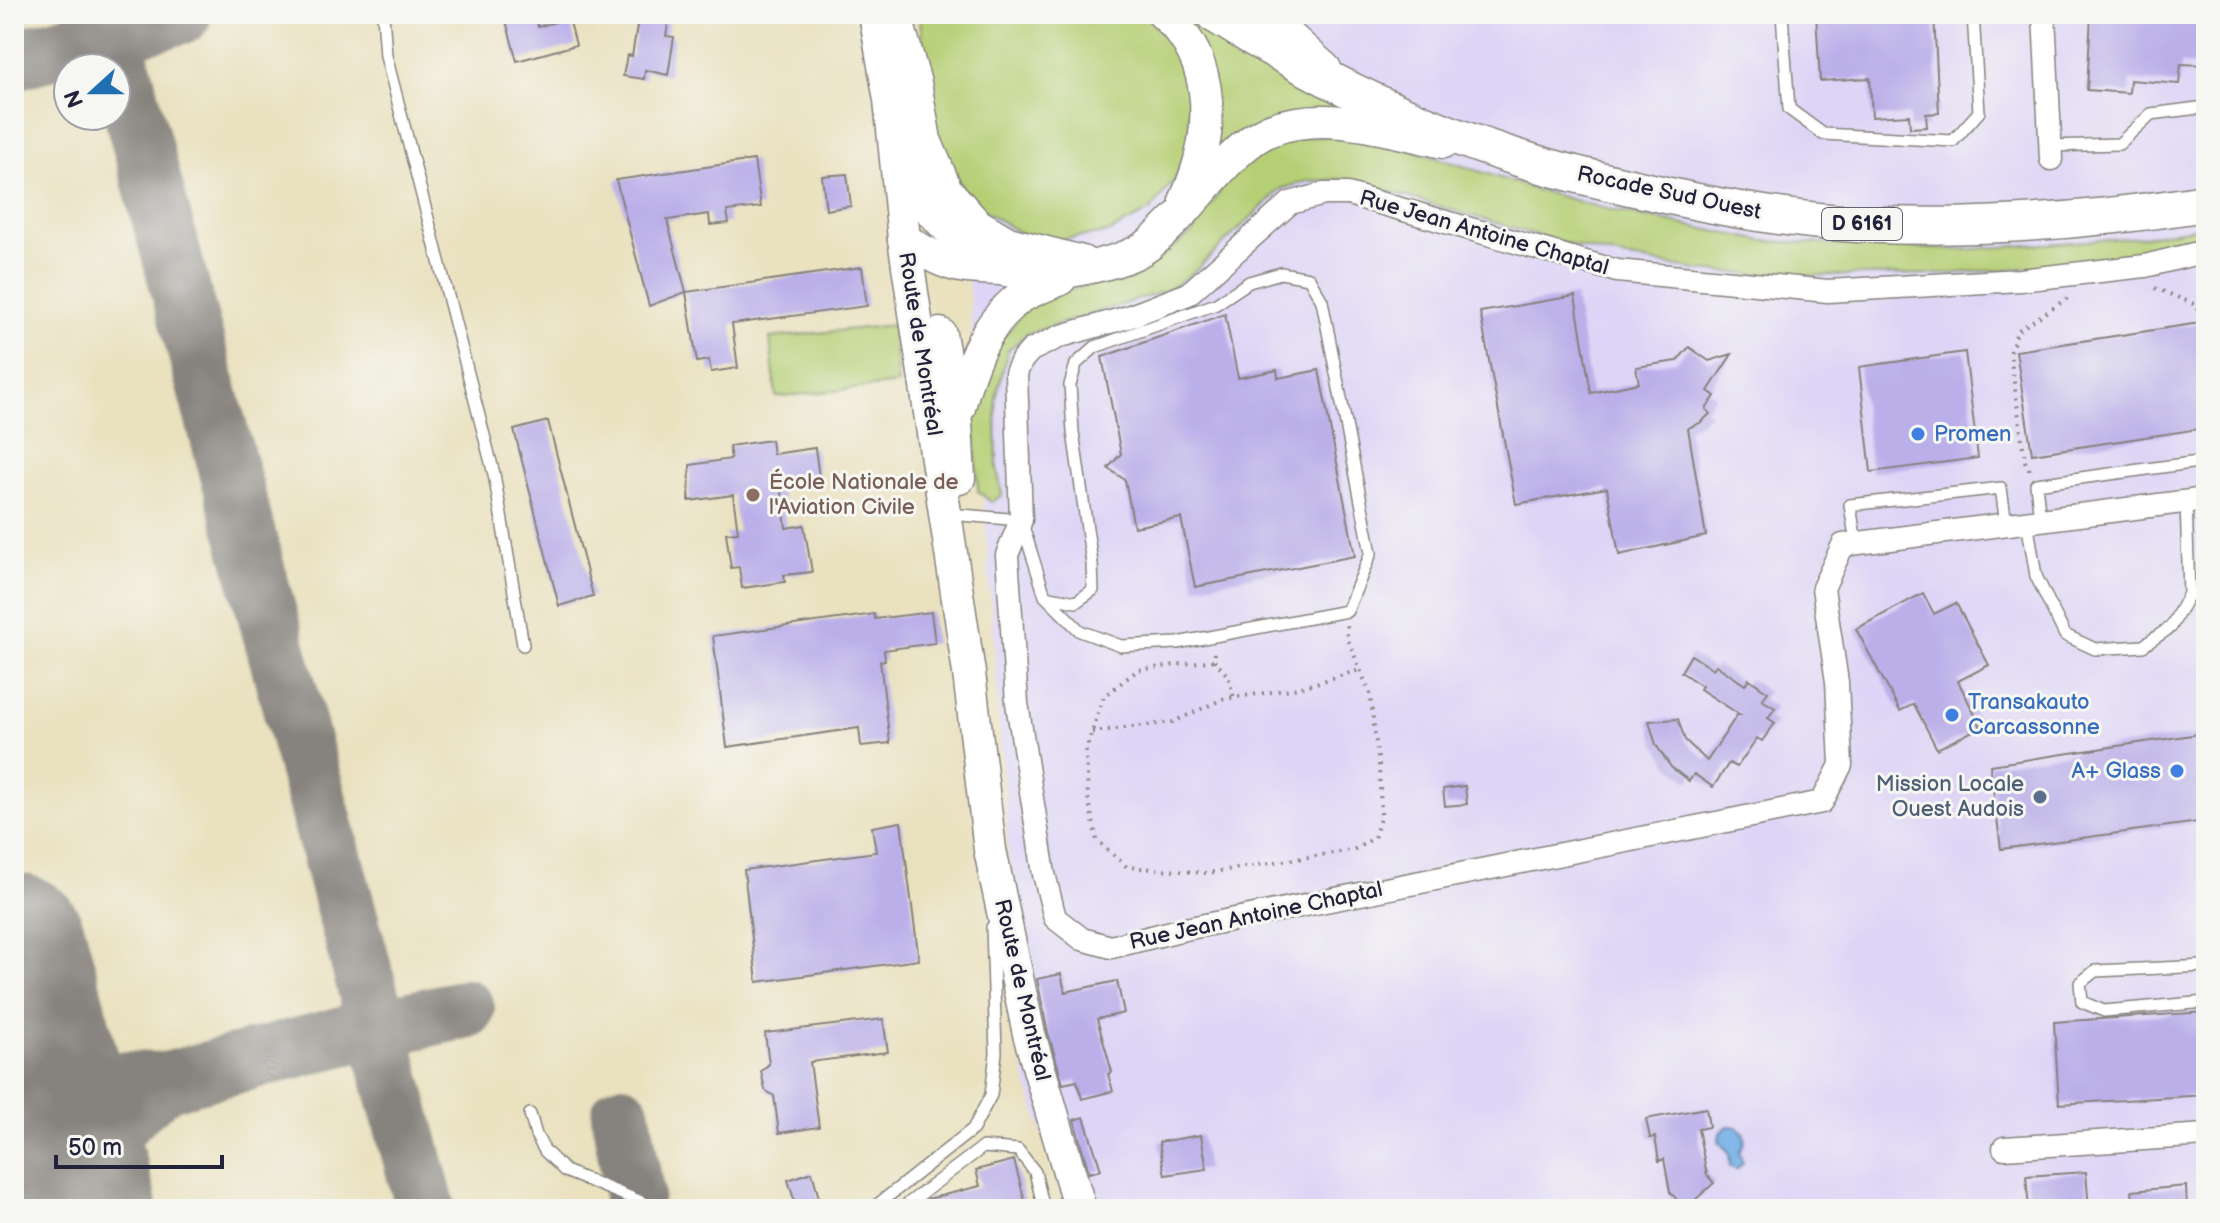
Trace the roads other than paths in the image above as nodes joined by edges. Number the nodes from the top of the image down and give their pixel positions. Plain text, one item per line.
1 (383, 14) edge
2 (1164, 14) edge
3 (1214, 14) edge
4 (1264, 14) edge
5 (1782, 14) edge
6 (1973, 14) edge
7 (2044, 14) edge
8 (889, 16) edge
9 (1348, 89) junction
10 (890, 100) junction
11 (2206, 107) edge
12 (2050, 152) joint
13 (1524, 160) junction
14 (917, 196) junction
15 (2206, 203) edge
16 (1178, 217) junction
17 (915, 246) junction
18 (2206, 251) edge
19 (1093, 265) junction
20 (1003, 269) junction
21 (956, 423) junction
22 (2206, 461) edge
23 (2196, 500) edge
24 (961, 515) junction
25 (1021, 520) junction
26 (2024, 522) junction
27 (1856, 543) junction
28 (1045, 596) junction
29 (523, 645) dead end
30 (969, 673) junction
31 (990, 850) junction
32 (2206, 966) edge
33 (2206, 1002) edge
34 (530, 1114) dead end
35 (2206, 1135) edge
36 (958, 1141) junction
37 (2004, 1148) dead end
38 (972, 1155) junction
39 (952, 1158) junction
40 (934, 1160) junction
41 (945, 1175) junction
42 (659, 1209) edge
43 (872, 1209) edge
44 (901, 1209) edge
45 (1044, 1209) edge
46 (1080, 1209) edge

1 - 29 lane
2 - 16 main road
3 - 9 main road, Rocade Sud Ouest / D 6161
4 - 9 main road
5 - 6 lane
7 - 12 street
8 - 10 main road, Route de Montréal
8 - 14 main road, Route de Montréal
8 - 19 main road
9 - 13 main road, Rocade Sud Ouest / D 6161
10 - 14 main road
10 - 17 main road, Route de Montréal
11 - 12 lane
13 - 15 main road, Rocade Sud Ouest / D 6161
13 - 16 main road
14 - 17 main road, Route de Montréal
14 - 20 main road
16 - 19 main road
17 - 20 main road
17 - 21 main road, Route de Montréal
17 - 30 main road, Route de Montréal
18 - 25 street, Rue Jean Antoine Chaptal
19 - 20 main road
19 - 21 main road
21 - 24 main road, Route de Montréal
22 - 26 lane
23 - 26 street
23 - 26 lane
24 - 25 lane
24 - 30 main road, Route de Montréal
25 - 27 street, Rue Jean Antoine Chaptal
25 - 28 lane
26 - 27 street
26 - 27 lane
28 - 28 lane
30 - 31 main road, Route de Montréal
31 - 36 lane
31 - 46 main road, Route de Montréal
32 - 33 lane
34 - 42 lane
35 - 37 street
36 - 39 lane
36 - 40 lane
38 - 39 lane
38 - 41 lane
38 - 45 lane
39 - 40 lane
39 - 41 lane
40 - 43 lane
41 - 44 lane

